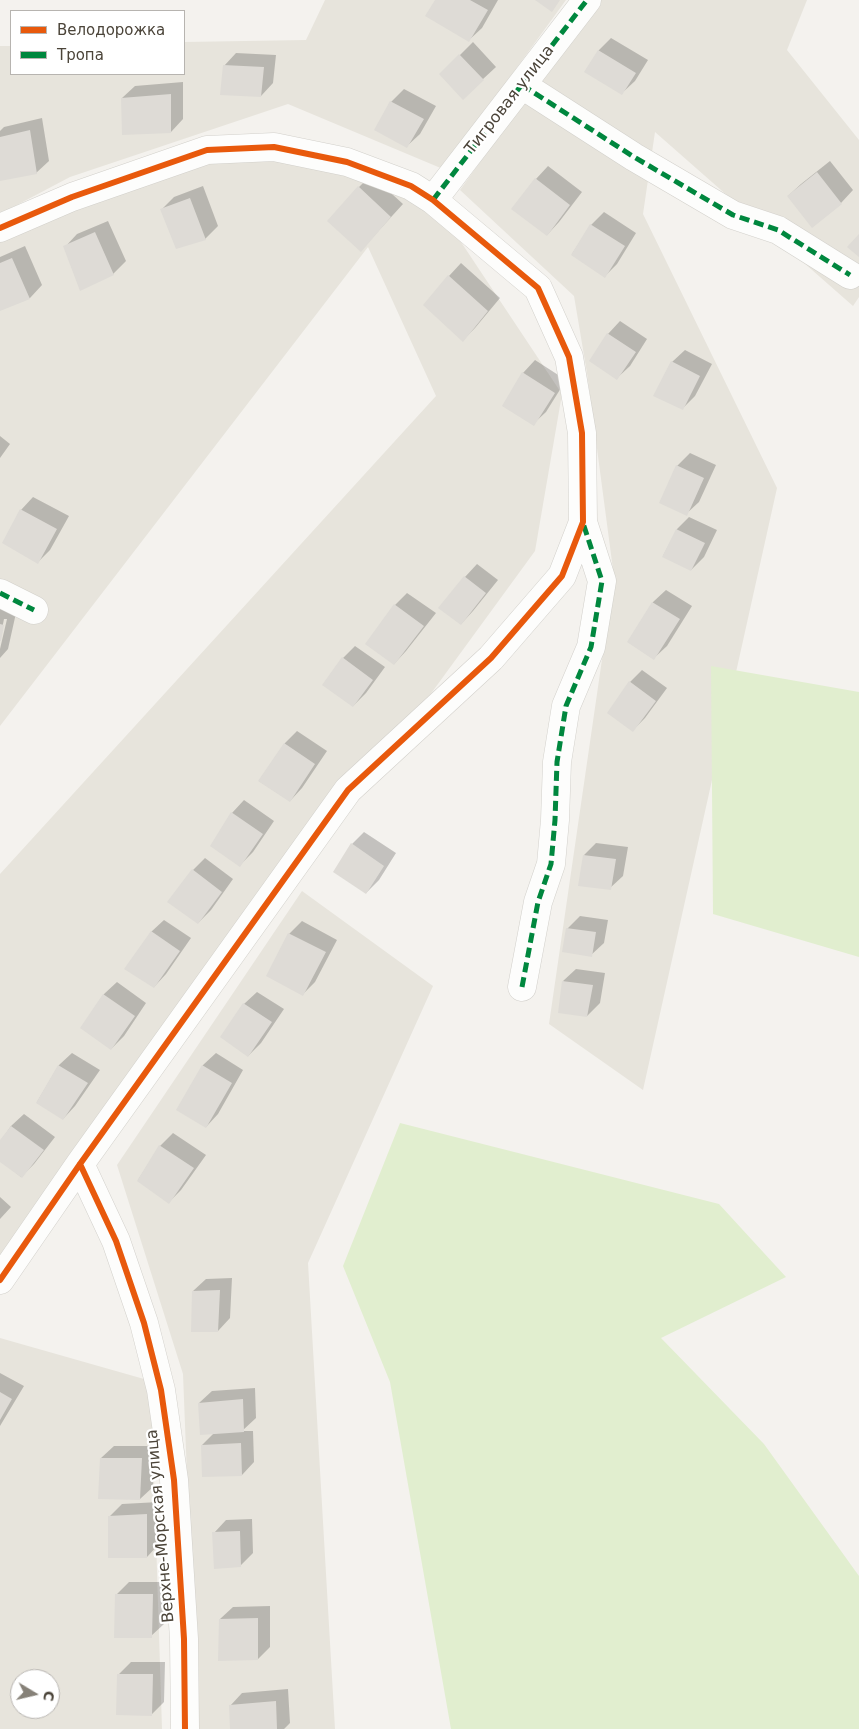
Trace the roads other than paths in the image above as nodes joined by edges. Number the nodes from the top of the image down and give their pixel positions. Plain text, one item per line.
1 (587, 0) edge
2 (522, 85) junction
3 (433, 200) junction
4 (0, 228) edge
5 (850, 275) dead end
6 (583, 522) junction
7 (0, 594) edge
8 (34, 610) dead end
9 (522, 987) dead end
10 (80, 1164) junction
11 (0, 1280) edge
12 (185, 1729) edge

1 - 2 street, Тигровая улица
2 - 3 street, Тигровая улица
2 - 5 street
3 - 4 street
3 - 6 street
6 - 9 street
6 - 10 street
7 - 8 street
10 - 11 street
10 - 12 street, Верхне-Морская улица

